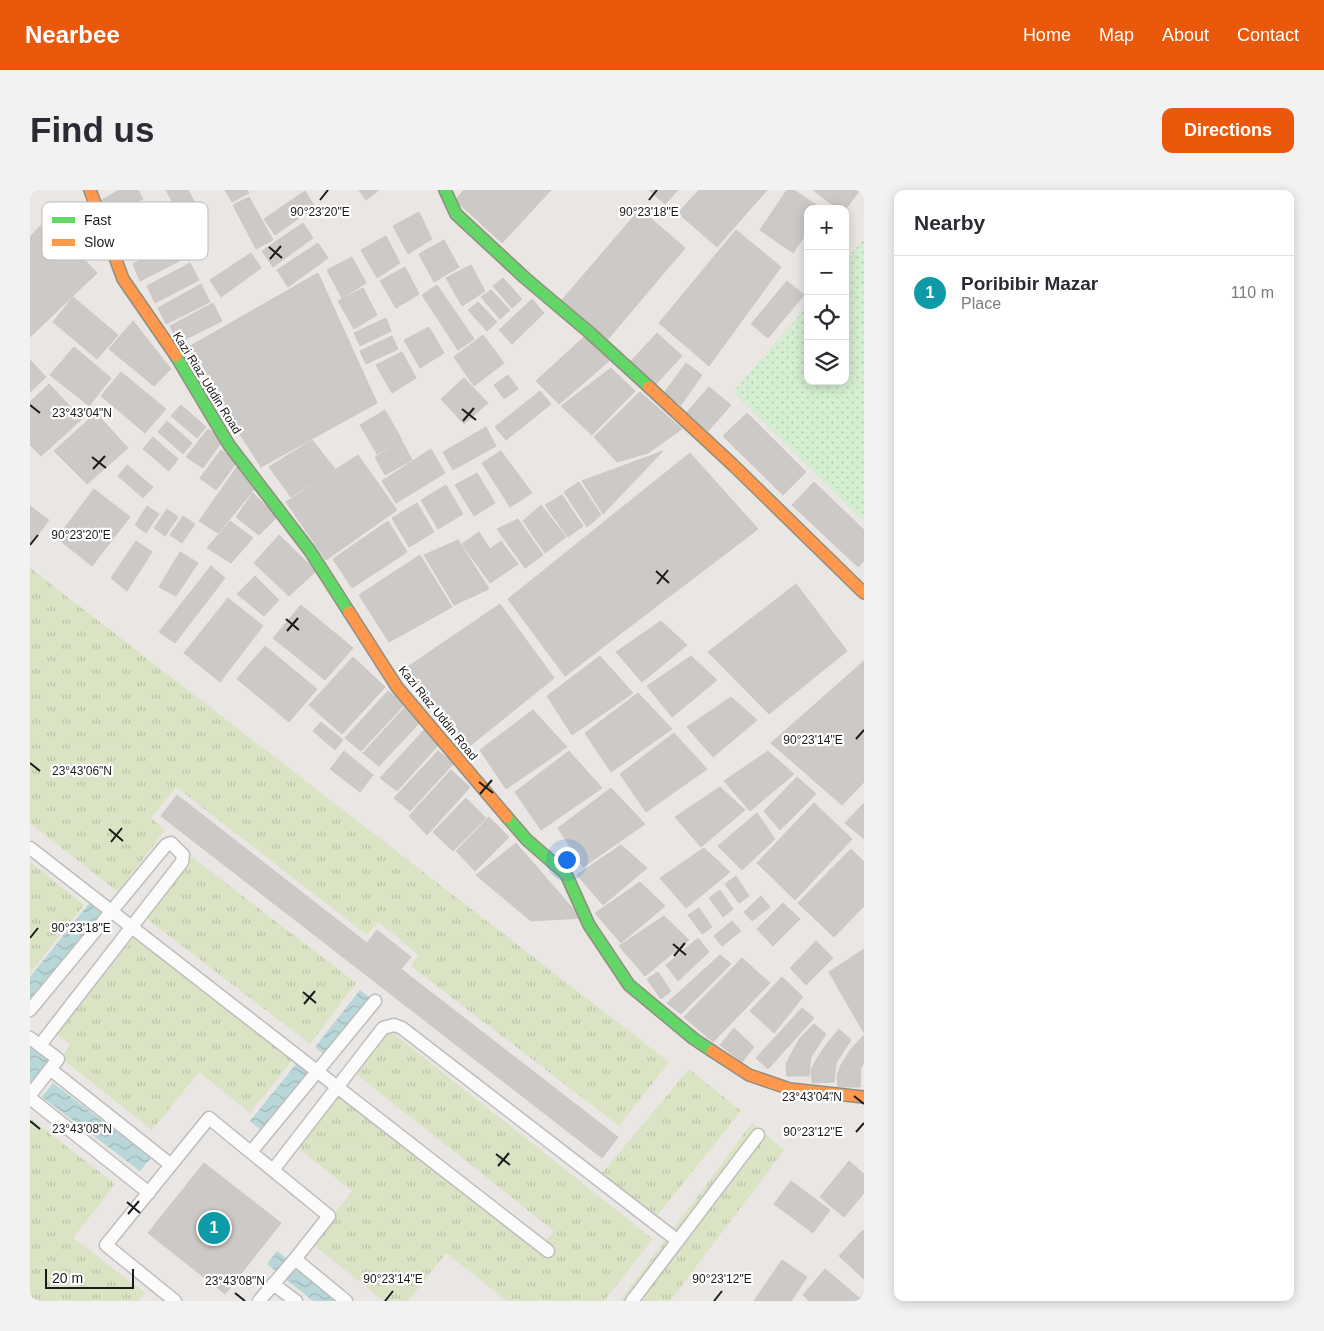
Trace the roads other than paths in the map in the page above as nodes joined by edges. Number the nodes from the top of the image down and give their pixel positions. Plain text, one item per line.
1 (90, 190) edge
2 (445, 190) edge
3 (94, 202) edge
4 (116, 260) edge
5 (864, 593) edge
6 (30, 848) edge
7 (111, 911) junction
8 (132, 927) junction
9 (375, 1001) dead end
10 (30, 1010) edge
11 (35, 1041) edge
12 (50, 1070) junction
13 (318, 1072) junction
14 (338, 1088) junction
15 (30, 1097) edge
16 (864, 1097) edge
17 (758, 1135) dead end
18 (250, 1152) junction
19 (171, 1166) junction
20 (273, 1170) junction
21 (149, 1193) junction
22 (678, 1241) junction
23 (548, 1251) dead end
24 (295, 1259) junction
25 (273, 1284) junction
26 (159, 1296) edge
27 (175, 1301) edge
28 (259, 1301) edge
29 (296, 1301) edge
30 (346, 1301) edge
31 (632, 1301) edge

1 - 3 street, Kazi Riaz Uddin Road
2 - 5 street
4 - 16 street, Kazi Riaz Uddin Road
6 - 7 lane
7 - 8 lane
7 - 8 lane
7 - 10 lane
8 - 11 lane
8 - 13 lane
9 - 13 lane
11 - 12 lane
12 - 15 lane
12 - 19 lane
13 - 14 lane
13 - 18 lane
14 - 20 lane
14 - 22 lane
14 - 23 lane
15 - 21 lane
17 - 22 lane
18 - 19 lane
18 - 20 lane
19 - 21 lane
20 - 24 lane
21 - 26 lane
22 - 31 lane
24 - 25 lane
24 - 30 lane
25 - 28 lane
25 - 29 lane
26 - 27 lane

